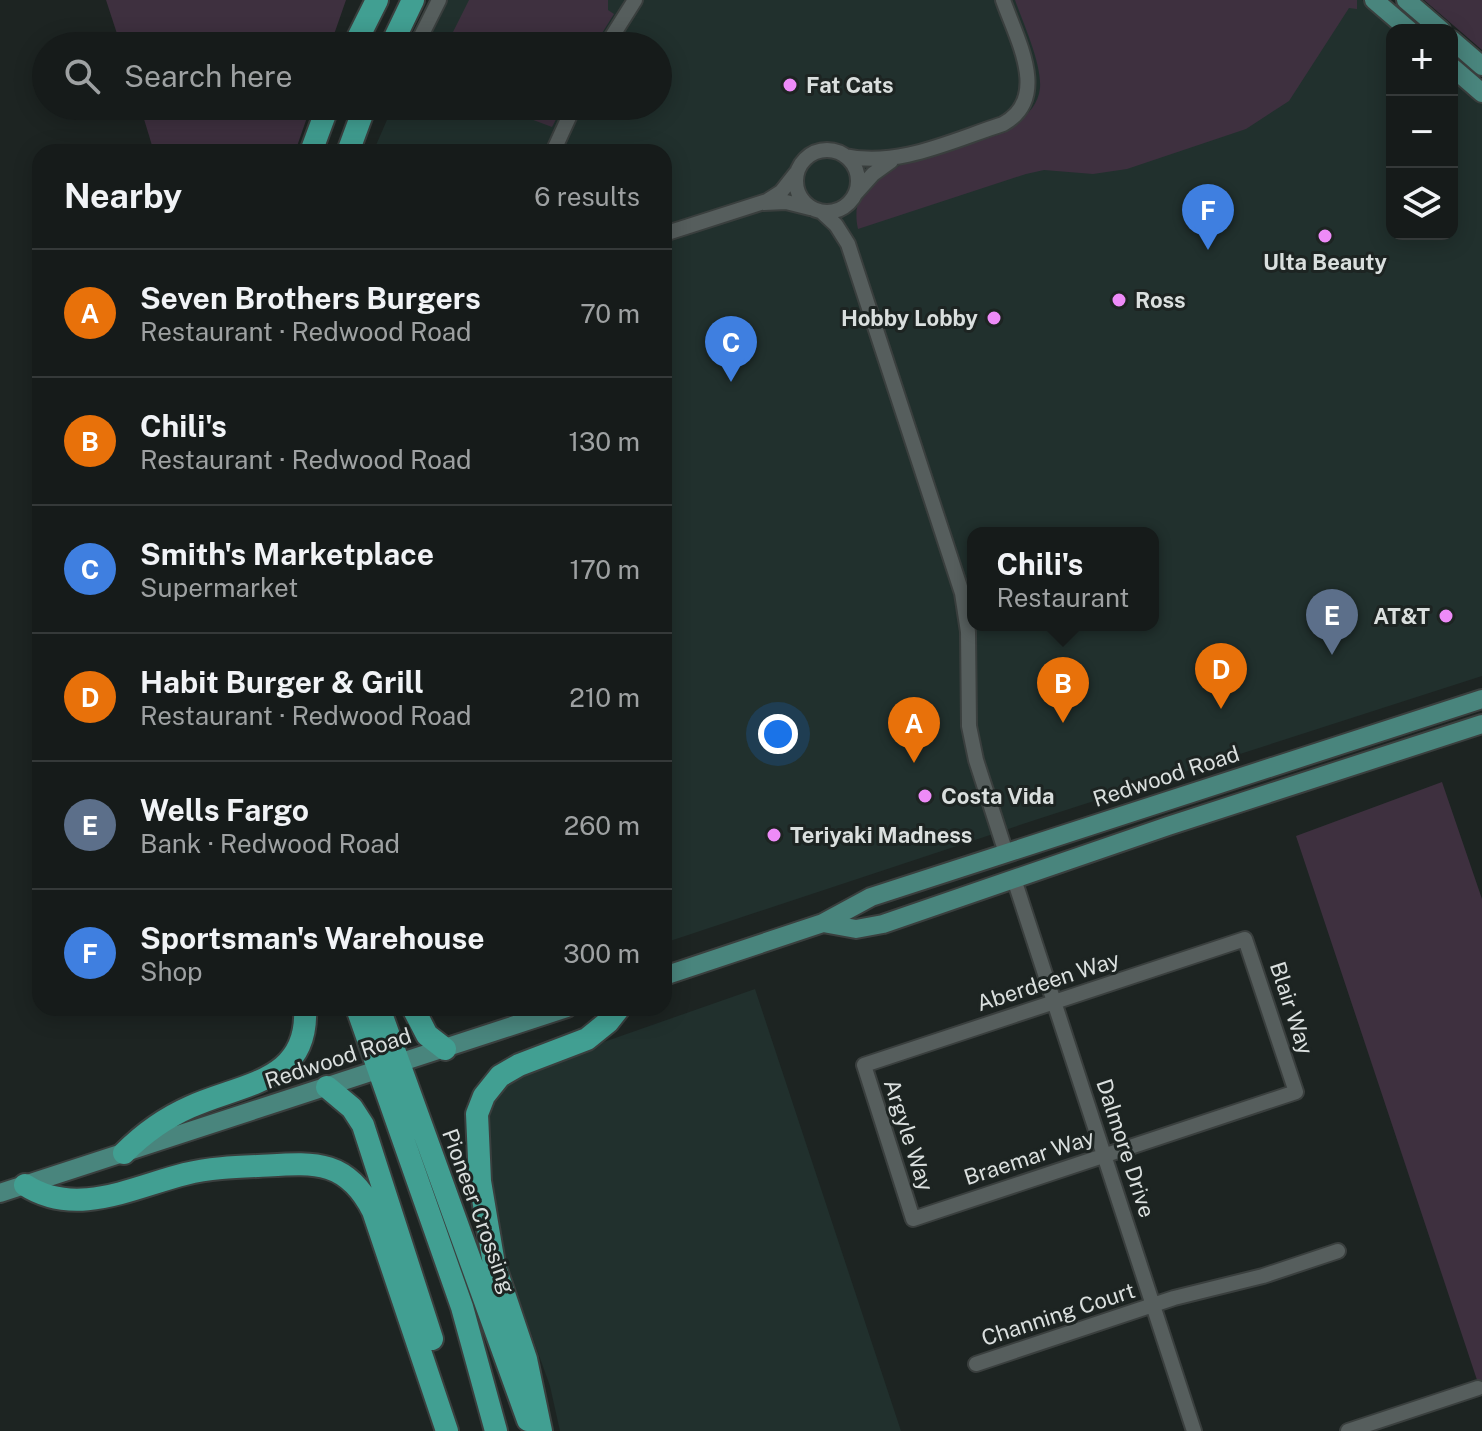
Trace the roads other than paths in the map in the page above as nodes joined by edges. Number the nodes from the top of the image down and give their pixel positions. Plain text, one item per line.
1 (377, 0) edge
2 (413, 0) edge
3 (439, 0) edge
4 (635, 0) edge
5 (1003, 0) edge
6 (1406, 0) edge
7 (1379, 2) edge
8 (1403, 24) edge
9 (1434, 24) edge
10 (361, 32) edge
11 (398, 32) edge
12 (423, 32) edge
13 (615, 32) edge
14 (1458, 45) edge
15 (1482, 66) edge
16 (1458, 72) edge
17 (1482, 93) edge
18 (323, 120) edge
19 (360, 120) edge
20 (568, 120) edge
21 (314, 144) edge
22 (351, 144) edge
23 (557, 144) edge
24 (845, 156) junction
25 (892, 159) junction
26 (796, 173) junction
27 (854, 196) junction
28 (759, 204) junction
29 (817, 210) junction
30 (672, 231) edge
31 (848, 244) junction
32 (967, 626) edge
33 (968, 631) edge
34 (1482, 699) edge
35 (1482, 724) edge
36 (1006, 853) junction
37 (1014, 879) junction
38 (823, 923) junction
39 (1245, 939) joint
40 (672, 973) edge
41 (1055, 1002) junction
42 (305, 1016) edge
43 (361, 1016) edge
44 (380, 1016) edge
45 (417, 1016) edge
46 (543, 1016) edge
47 (613, 1016) edge
48 (445, 1049) junction
49 (864, 1065) joint
50 (389, 1067) junction
51 (327, 1087) junction
52 (1296, 1092) joint
53 (124, 1153) junction
54 (1105, 1155) junction
55 (25, 1185) junction
56 (0, 1193) edge
57 (913, 1219) joint
58 (1338, 1251) dead end
59 (1154, 1305) junction
60 (976, 1364) dead end
61 (1478, 1388) dead end
62 (1383, 1425) edge
63 (447, 1431) edge
64 (462, 1431) edge
65 (496, 1431) edge
66 (532, 1431) edge
67 (541, 1431) edge
68 (1194, 1431) edge
69 (1348, 1431) edge

1 - 10 highway
2 - 11 highway
3 - 12 street
4 - 13 street
5 - 25 street
6 - 9 main road
7 - 8 main road
14 - 15 main road
16 - 17 main road
18 - 21 highway
19 - 22 highway
20 - 23 street
24 - 25 street
24 - 26 street
24 - 27 street
25 - 27 street
26 - 28 street
26 - 29 street
27 - 29 street
27 - 31 street
28 - 29 street
28 - 30 street
29 - 31 street
31 - 32 street
33 - 36 street
34 - 36 main road, Redwood Road
35 - 37 main road, Redwood Road
36 - 38 main road, Redwood Road
37 - 38 main road, Redwood Road
37 - 41 street, Dalmore Drive
38 - 40 main road, Redwood Road
39 - 41 street, Aberdeen Way
39 - 52 street, Blair Way
41 - 49 street, Aberdeen Way
41 - 54 street, Dalmore Drive
42 - 53 highway
43 - 50 highway, Pioneer Crossing
44 - 50 highway, Pioneer Crossing
45 - 48 highway
46 - 48 main road, Redwood Road
47 - 67 highway
48 - 50 main road, Redwood Road
49 - 57 street, Argyle Way
50 - 51 main road, Redwood Road
50 - 65 highway, Pioneer Crossing
50 - 66 highway, Pioneer Crossing
51 - 53 main road, Redwood Road
51 - 64 highway
52 - 54 street, Braemar Way
53 - 55 main road, Redwood Road
54 - 57 street, Braemar Way
54 - 59 street, Dalmore Drive
55 - 56 main road, Redwood Road
55 - 63 highway
58 - 59 street, Channing Court
59 - 60 street, Channing Court
59 - 68 street, Dalmore Drive
61 - 62 street
62 - 69 street

